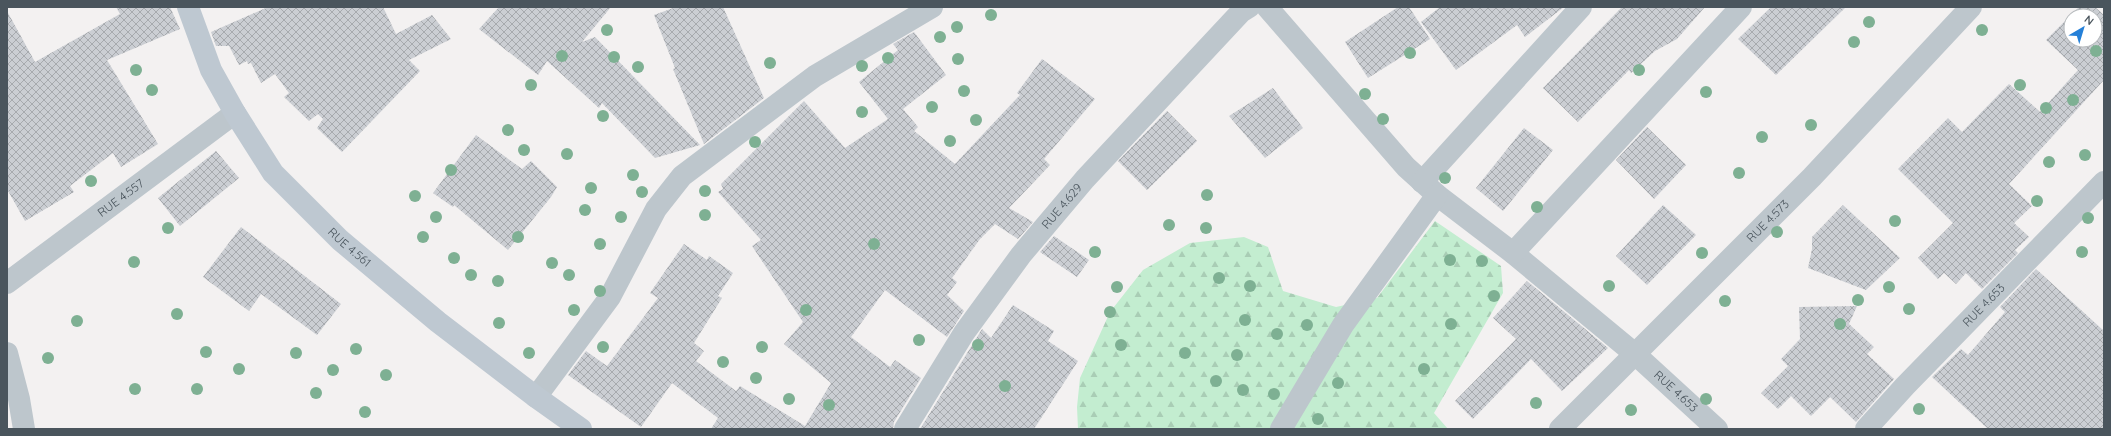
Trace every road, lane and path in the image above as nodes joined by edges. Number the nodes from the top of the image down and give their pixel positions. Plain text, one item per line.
1 (188, 7) edge
2 (932, 7) edge
3 (1249, 7) edge
4 (1267, 7) edge
5 (1581, 7) edge
6 (1741, 7) edge
7 (1971, 7) edge
8 (235, 113) junction
9 (2104, 182) edge
10 (1430, 189) junction
11 (1513, 253) junction
12 (7, 283) edge
13 (7, 353) edge
14 (1635, 354) junction
15 (536, 397) junction
16 (24, 429) edge
17 (582, 429) edge
18 (905, 429) edge
19 (1281, 429) edge
20 (1560, 429) edge
21 (1717, 429) edge
22 (1866, 429) edge

1 - 8 main road, RUE 4.561
2 - 15 street
3 - 18 street, RUE 4.629
4 - 10 street, RUE 4.653
5 - 10 street
6 - 11 street
7 - 14 street, RUE 4.573
8 - 12 street, RUE 4.557
8 - 15 main road, RUE 4.561
9 - 22 street, RUE 4.653
10 - 11 street, RUE 4.653
10 - 19 street
11 - 14 street, RUE 4.653
13 - 16 street
14 - 20 street, RUE 4.573
14 - 21 street, RUE 4.653
15 - 17 main road, RUE 4.561

